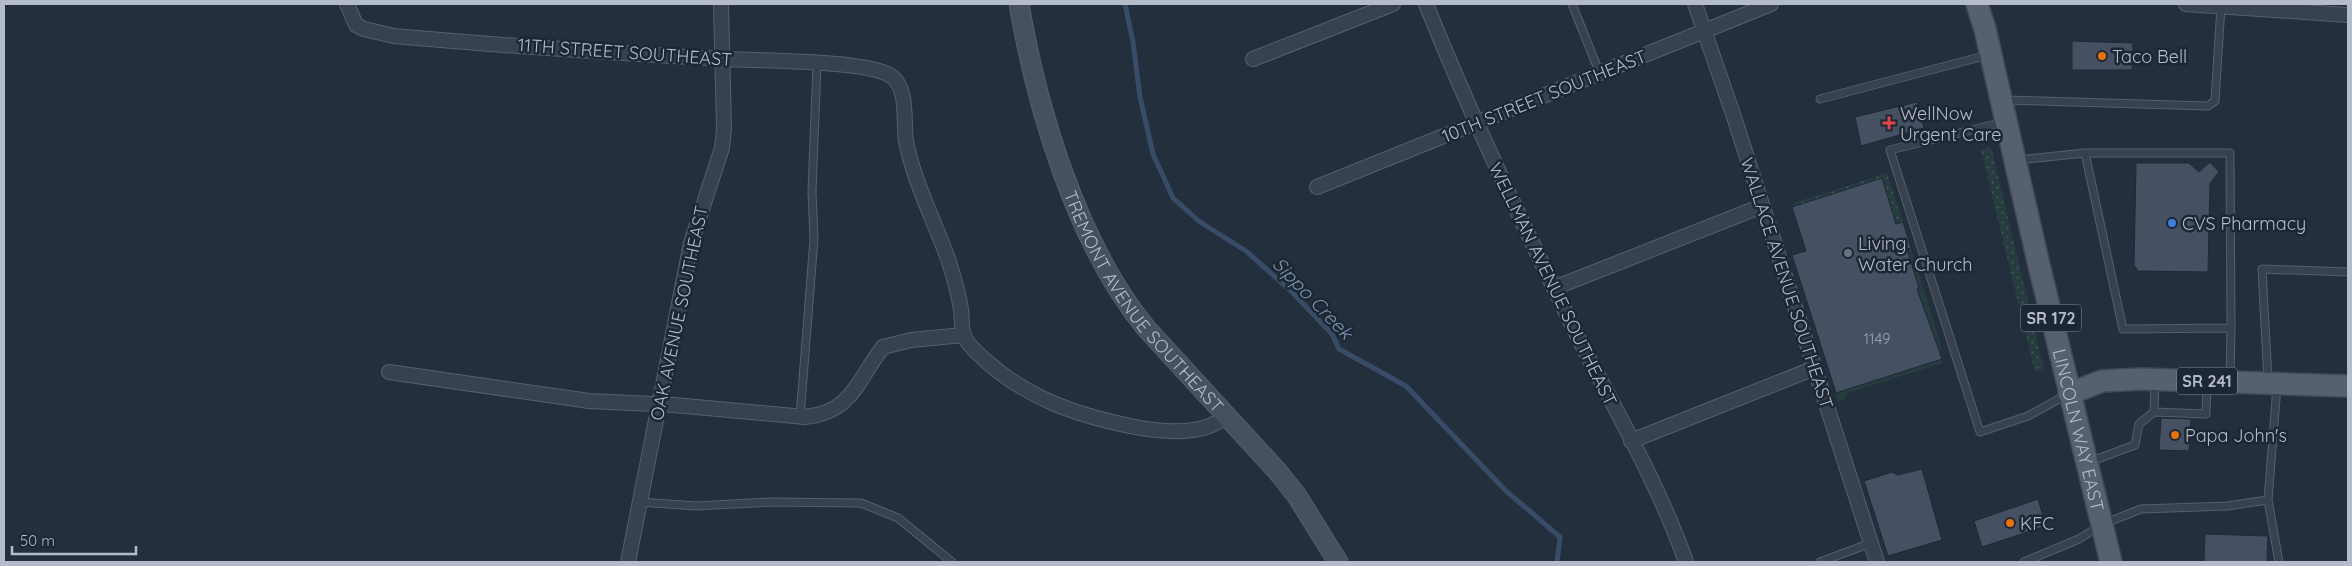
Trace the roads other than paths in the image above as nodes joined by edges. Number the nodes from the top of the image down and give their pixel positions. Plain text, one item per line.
1 (347, 4) edge
2 (721, 4) edge
3 (1019, 4) edge
4 (1393, 4) edge
5 (1426, 4) edge
6 (1572, 4) edge
7 (1695, 4) edge
8 (1771, 4) edge
9 (1977, 4) edge
10 (2186, 4) edge
11 (2225, 5) edge
12 (2332, 9) edge
13 (2348, 15) edge
14 (1706, 31) junction
15 (1991, 54) junction
16 (724, 59) junction
17 (1253, 59) dead end
18 (817, 64) junction
19 (1600, 74) junction
20 (1820, 99) dead end
21 (2001, 100) junction
22 (2006, 122) junction
23 (1475, 124) junction
24 (2085, 153) junction
25 (2014, 160) junction
26 (1317, 186) dead end
27 (1762, 206) junction
28 (2348, 272) edge
29 (1554, 288) junction
30 (2231, 328) junction
31 (964, 335) junction
32 (1815, 368) junction
33 (389, 372) dead end
34 (2155, 379) junction
35 (2207, 381) junction
36 (2230, 382) junction
37 (2273, 383) junction
38 (2348, 386) edge
39 (2069, 394) junction
40 (659, 405) junction
41 (2154, 412) junction
42 (1227, 415) junction
43 (800, 417) junction
44 (1631, 441) junction
45 (2087, 463) junction
46 (2268, 500) junction
47 (640, 502) junction
48 (2102, 524) junction
49 (1871, 542) junction
50 (628, 562) edge
51 (952, 562) edge
52 (1338, 562) edge
53 (1686, 562) edge
54 (1820, 562) edge
55 (1877, 562) edge
56 (2024, 562) edge
57 (2111, 562) edge
58 (2279, 562) edge

1 - 16 street, 11TH STREET SOUTHEAST
2 - 16 street, OAK AVENUE SOUTHEAST
3 - 42 street, TREMONT AVENUE SOUTHEAST
4 - 17 street
5 - 23 street, WELLMAN AVENUE SOUTHEAST
6 - 19 lane
7 - 14 street, WALLACE AVENUE SOUTHEAST
8 - 14 street, 10TH STREET SOUTHEAST
9 - 15 main road, LINCOLN WAY EAST / SR 172
10 - 11 street
11 - 12 street
11 - 21 lane
12 - 13 street
14 - 19 street, 10TH STREET SOUTHEAST
14 - 27 street, WALLACE AVENUE SOUTHEAST
15 - 20 lane
15 - 21 main road, LINCOLN WAY EAST / SR 172
16 - 18 street, 11TH STREET SOUTHEAST
16 - 40 street, OAK AVENUE SOUTHEAST
18 - 31 street, 11TH STREET SOUTHEAST
18 - 43 lane
19 - 23 street, 10TH STREET SOUTHEAST
21 - 22 main road, LINCOLN WAY EAST / SR 172
22 - 25 main road, LINCOLN WAY EAST / SR 172
22 - 39 lane
23 - 26 street, 10TH STREET SOUTHEAST
23 - 29 street, WELLMAN AVENUE SOUTHEAST
24 - 25 lane
24 - 30 lane
24 - 30 lane
25 - 39 main road, LINCOLN WAY EAST / SR 172
27 - 29 street
27 - 32 street, WALLACE AVENUE SOUTHEAST
28 - 37 lane
29 - 44 street, WELLMAN AVENUE SOUTHEAST
30 - 36 lane
31 - 42 street
31 - 43 street
32 - 44 street
32 - 49 street, WALLACE AVENUE SOUTHEAST
33 - 40 street
34 - 35 main road, SR 241
34 - 39 main road, SR 241
34 - 41 lane
35 - 36 main road, SR 241
35 - 41 lane
36 - 37 main road, SR 241
37 - 38 main road, SR 241
37 - 46 lane
39 - 45 main road, LINCOLN WAY EAST / SR 172
40 - 43 street
40 - 47 street, OAK AVENUE SOUTHEAST
41 - 45 lane
42 - 52 street, TREMONT AVENUE SOUTHEAST
44 - 53 street, WELLMAN AVENUE SOUTHEAST
45 - 48 main road, LINCOLN WAY EAST / SR 172
46 - 48 lane
46 - 58 lane
47 - 50 street, OAK AVENUE SOUTHEAST
47 - 51 lane
48 - 56 lane
48 - 57 main road, LINCOLN WAY EAST / SR 172
49 - 54 lane
49 - 55 street, WALLACE AVENUE SOUTHEAST

